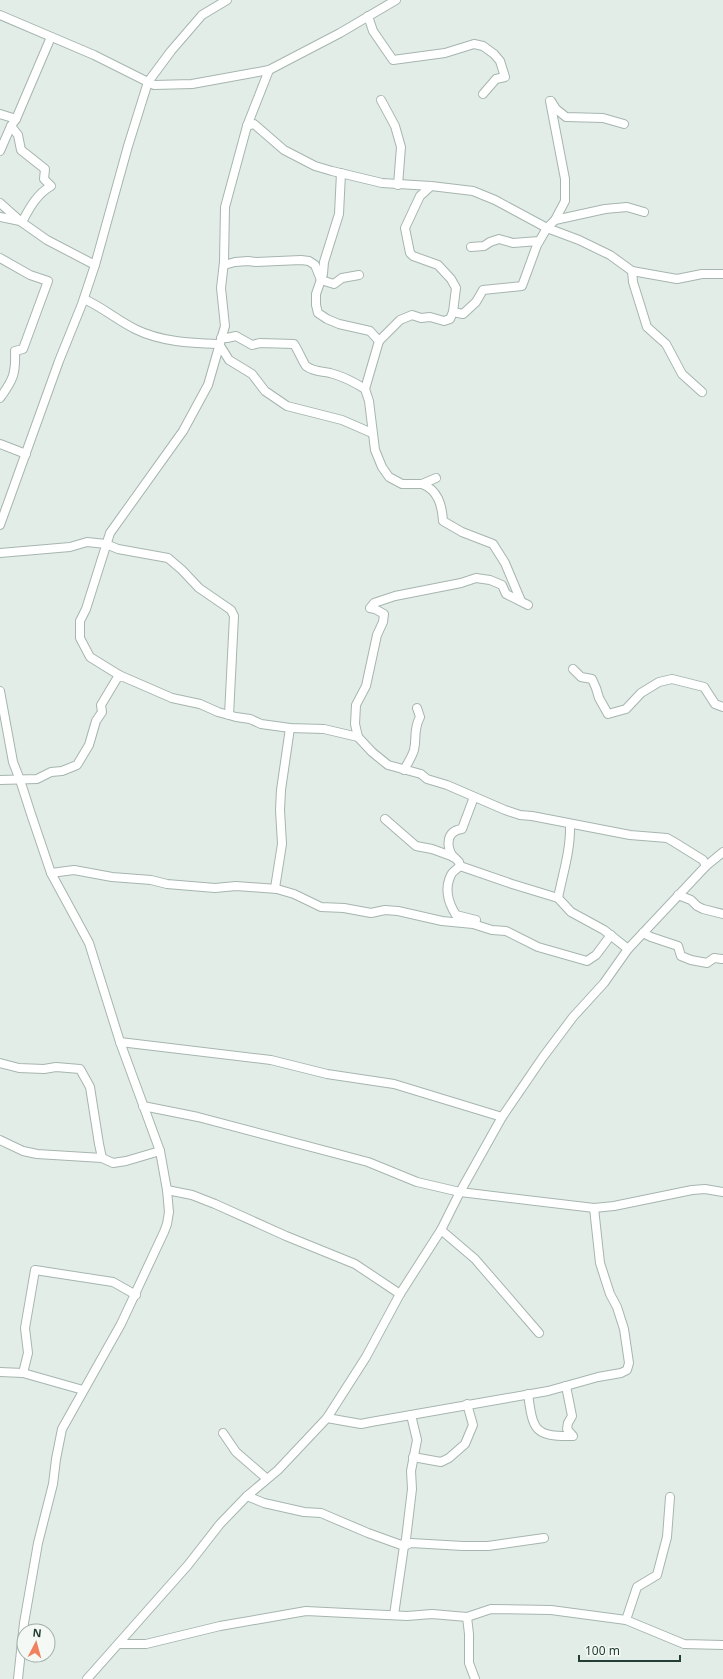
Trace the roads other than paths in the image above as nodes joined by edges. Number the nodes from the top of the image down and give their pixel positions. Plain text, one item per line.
1 (228, 0) edge
2 (396, 0) edge
3 (0, 15) edge
4 (368, 16) junction
5 (51, 37) junction
6 (269, 70) junction
7 (148, 82) junction
8 (483, 94) dead end
9 (381, 100) dead end
10 (0, 114) edge
11 (16, 119) junction
12 (624, 124) dead end
13 (11, 126) junction
14 (247, 126) junction
15 (0, 151) edge
16 (341, 173) junction
17 (398, 185) junction
18 (431, 186) junction
19 (0, 204) edge
20 (644, 212) dead end
21 (0, 217) edge
22 (555, 220) junction
23 (21, 221) junction
24 (547, 228) junction
25 (539, 241) junction
26 (471, 247) dead end
27 (0, 258) edge
28 (95, 265) junction
29 (224, 265) junction
30 (632, 271) junction
31 (723, 274) edge
32 (359, 275) dead end
33 (321, 280) junction
34 (84, 299) junction
35 (453, 312) junction
36 (220, 341) junction
37 (379, 341) junction
38 (365, 389) junction
39 (702, 392) dead end
40 (0, 398) edge
41 (372, 433) junction
42 (0, 444) edge
43 (26, 454) junction
44 (436, 478) dead end
45 (422, 484) junction
46 (0, 525) edge
47 (106, 544) junction
48 (0, 553) edge
49 (573, 669) dead end
50 (119, 675) junction
51 (0, 691) edge
52 (723, 706) edge
53 (417, 708) dead end
54 (229, 715) junction
55 (290, 728) junction
56 (358, 737) junction
57 (404, 770) junction
58 (0, 780) edge
59 (20, 780) junction
60 (474, 797) junction
61 (385, 819) dead end
62 (570, 824) junction
63 (723, 852) edge
64 (453, 857) junction
65 (460, 866) junction
66 (706, 866) junction
67 (51, 873) junction
68 (275, 888) junction
69 (678, 895) junction
70 (558, 898) junction
71 (723, 914) edge
72 (506, 931) junction
73 (643, 932) junction
74 (612, 935) junction
75 (628, 949) junction
76 (722, 959) edge
77 (120, 1042) junction
78 (0, 1063) edge
79 (143, 1106) junction
80 (502, 1117) junction
81 (0, 1140) edge
82 (160, 1151) junction
83 (102, 1158) junction
84 (167, 1190) junction
85 (460, 1192) junction
86 (723, 1192) edge
87 (594, 1208) junction
88 (441, 1230) junction
89 (400, 1294) junction
90 (136, 1295) junction
91 (539, 1333) dead end
92 (0, 1372) edge
93 (23, 1373) junction
94 (566, 1386) junction
95 (83, 1390) junction
96 (528, 1394) junction
97 (467, 1404) junction
98 (411, 1415) junction
99 (327, 1418) junction
100 (223, 1433) dead end
101 (413, 1457) junction
102 (266, 1478) junction
103 (247, 1496) junction
104 (670, 1497) dead end
105 (544, 1538) dead end
106 (404, 1546) junction
107 (394, 1615) junction
108 (466, 1617) junction
109 (626, 1620) junction
110 (119, 1644) junction
111 (723, 1645) edge
112 (18, 1679) edge
113 (87, 1679) edge
114 (475, 1679) edge

1 - 7 street
2 - 4 street
3 - 5 street
4 - 6 street
4 - 8 street
5 - 7 street
5 - 11 street
6 - 7 street
6 - 14 street
7 - 28 street
9 - 17 street
10 - 11 street
11 - 13 street
12 - 22 street
13 - 15 street
13 - 23 street
14 - 16 street
14 - 29 street
16 - 17 street
16 - 33 street
17 - 18 street
18 - 24 street
18 - 35 street
19 - 23 street
20 - 22 street
21 - 23 street
22 - 24 street
23 - 28 street
24 - 25 street
24 - 30 street
25 - 26 street
25 - 35 street
27 - 40 street
28 - 34 street
29 - 33 street
29 - 36 street
30 - 31 street
30 - 39 street
32 - 33 street
33 - 37 street
34 - 36 street
34 - 43 street
35 - 37 street
36 - 38 street
36 - 41 street
36 - 47 street
37 - 38 street
38 - 41 street
41 - 45 street
42 - 43 street
43 - 46 street
44 - 45 street
45 - 56 street
47 - 48 street
47 - 50 street
47 - 54 street
49 - 52 street
50 - 54 street
50 - 59 street
51 - 59 street
53 - 57 street
54 - 55 street
55 - 56 street
55 - 68 street
56 - 57 street
57 - 60 street
58 - 59 street
59 - 67 street
60 - 62 street
60 - 64 street
61 - 64 street
62 - 66 street
62 - 70 street
63 - 66 street
64 - 65 street
65 - 70 street
65 - 72 street
66 - 69 street
67 - 68 street
67 - 77 street
68 - 72 street
69 - 71 street
69 - 73 street
70 - 74 street
72 - 74 street
73 - 75 street
73 - 76 street
74 - 75 street
75 - 80 street
77 - 79 street
77 - 80 street
78 - 83 street
79 - 82 street
79 - 85 street
80 - 85 street
81 - 83 street
82 - 83 street
82 - 84 street
84 - 89 street
84 - 90 street
85 - 87 street
85 - 88 street
86 - 87 street
87 - 94 street
88 - 89 street
88 - 91 street
89 - 99 street
90 - 93 street
90 - 95 street
92 - 93 street
93 - 95 street
94 - 96 street
94 - 96 street
95 - 112 street
96 - 97 street
97 - 98 street
97 - 101 street
98 - 99 street
98 - 101 street
99 - 102 street
100 - 102 street
101 - 106 street
102 - 103 street
103 - 106 street
103 - 110 street
104 - 109 street
105 - 106 street
106 - 107 street
107 - 108 street
107 - 110 street
108 - 109 street
108 - 114 street
109 - 111 street
110 - 113 street

